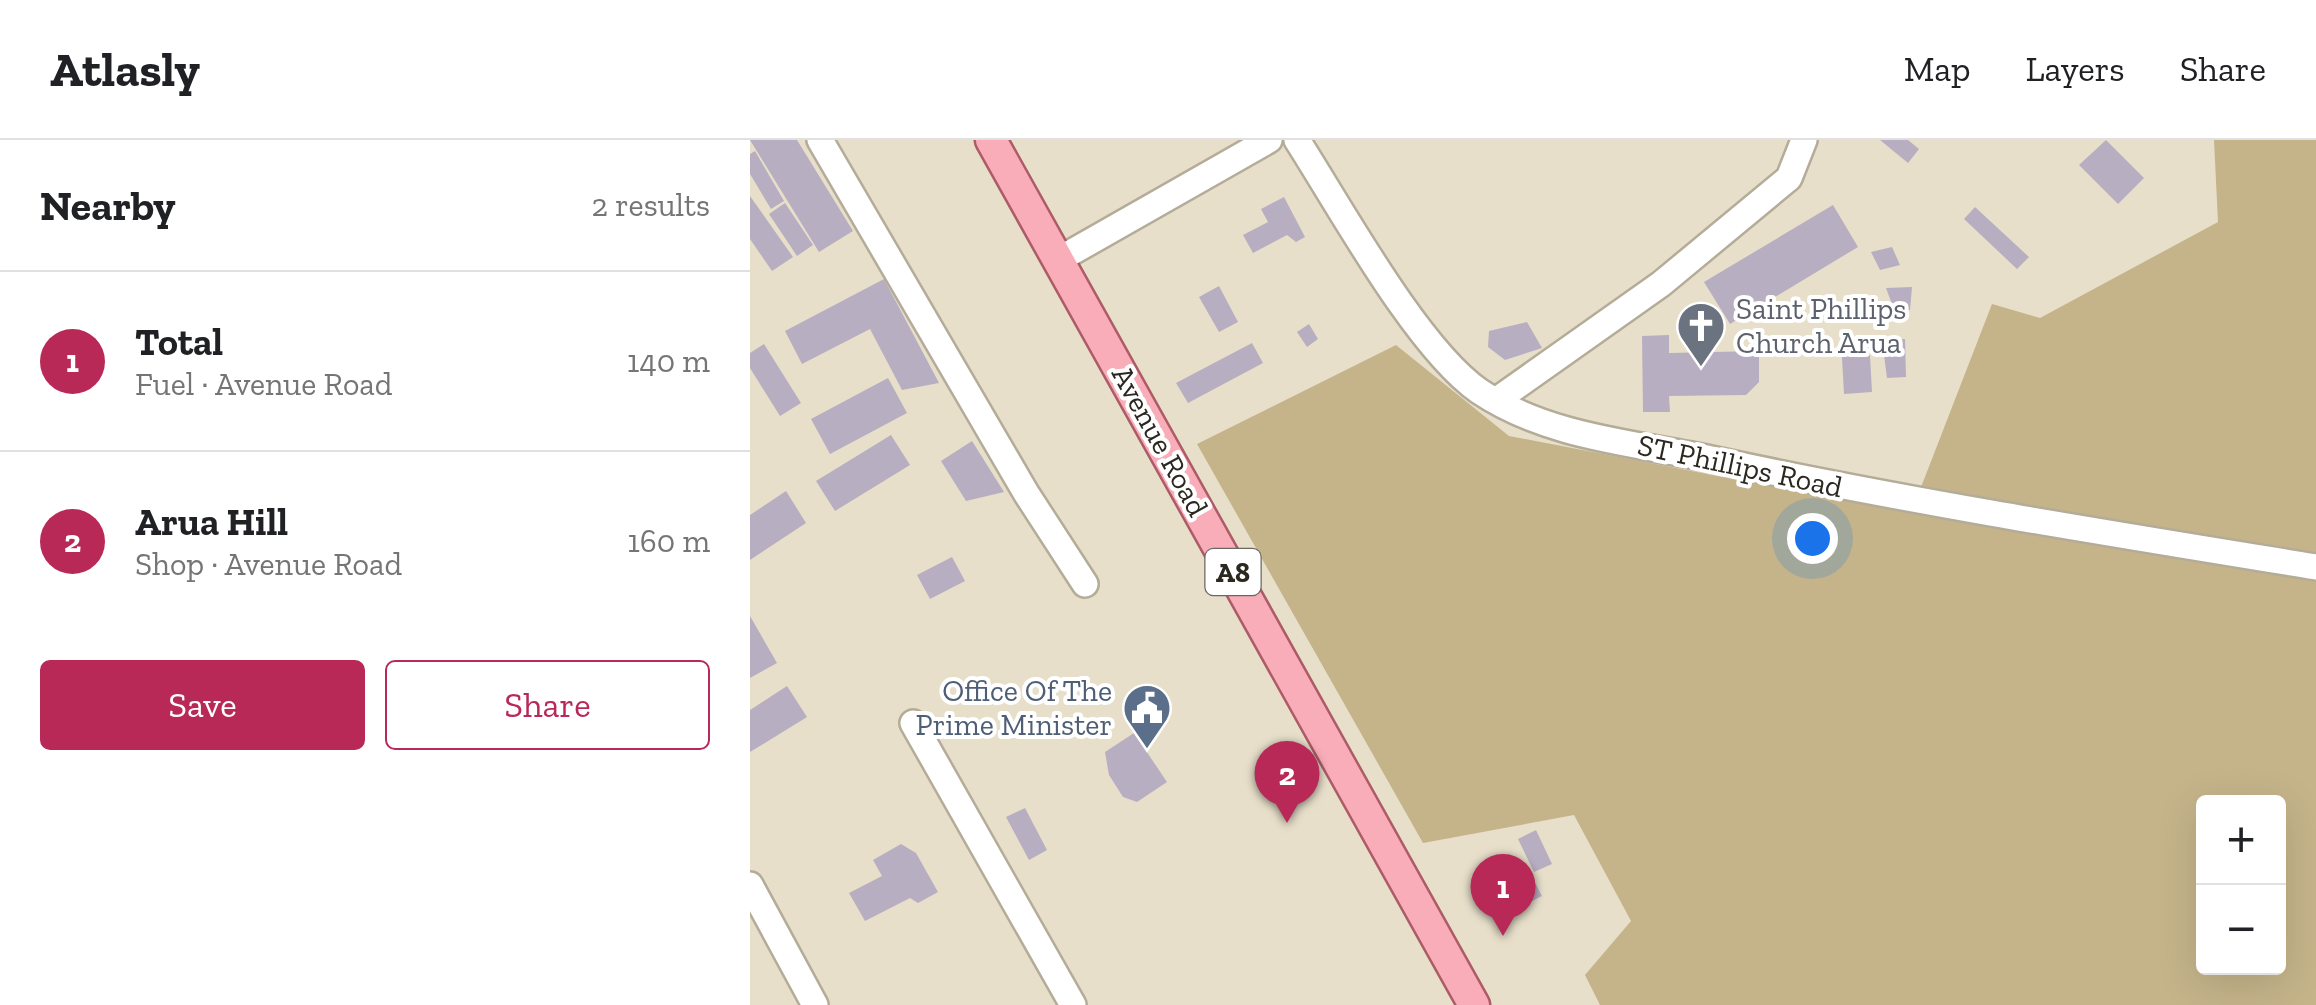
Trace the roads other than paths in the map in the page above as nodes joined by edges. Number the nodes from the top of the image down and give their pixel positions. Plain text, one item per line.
1 (820, 140) edge
2 (991, 140) edge
3 (1269, 140) edge
4 (1297, 140) edge
5 (1804, 140) edge
6 (1058, 260) junction
7 (1497, 400) junction
8 (2316, 566) edge
9 (1084, 584) dead end
10 (913, 723) dead end
11 (750, 885) edge
12 (815, 1005) edge
13 (1074, 1005) edge
14 (1474, 1005) edge

1 - 9 street
2 - 6 main road, Avenue Road / A8
3 - 6 street
4 - 7 street, ST Phillips Road
5 - 7 street
6 - 14 main road, Avenue Road / A8
7 - 8 street, ST Phillips Road
10 - 13 street
11 - 12 street

